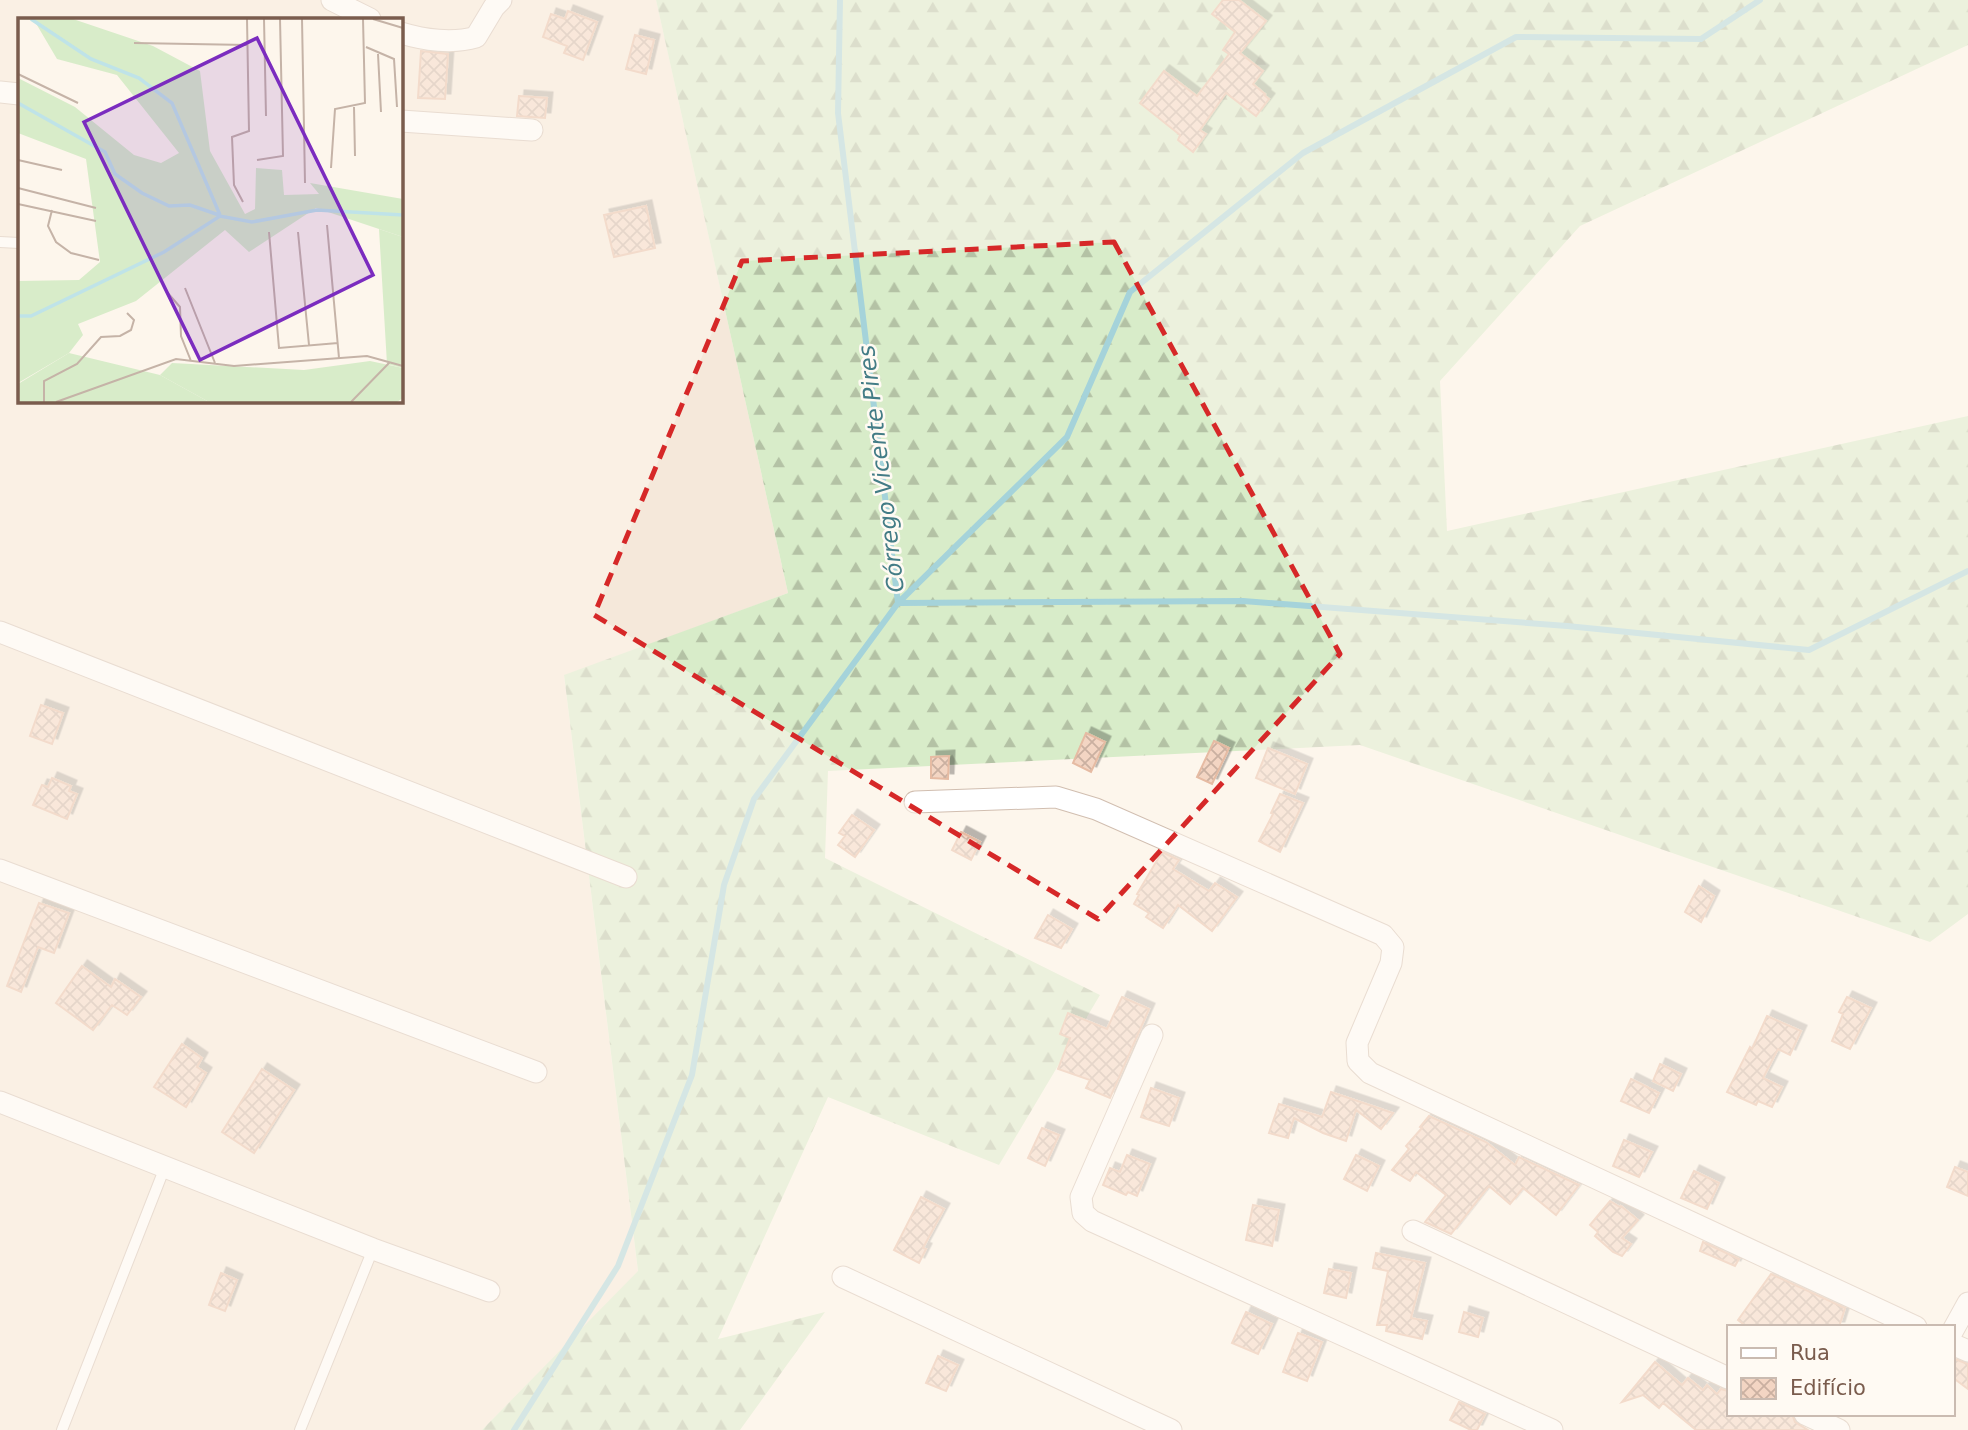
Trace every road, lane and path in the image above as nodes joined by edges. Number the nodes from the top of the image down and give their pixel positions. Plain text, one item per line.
1 (332, 0) edge
2 (501, 0) edge
3 (368, 18) edge
4 (402, 33) edge
5 (0, 92) edge
6 (18, 94) edge
7 (402, 121) edge
8 (532, 130) dead end
9 (0, 242) edge
10 (18, 243) edge
11 (0, 632) edge
12 (915, 802) dead end
13 (0, 870) edge
14 (626, 877) dead end
15 (1152, 1035) dead end
16 (536, 1072) dead end
17 (0, 1102) edge
18 (165, 1167) junction
19 (1413, 1231) dead end
20 (373, 1248) junction
21 (843, 1277) dead end
22 (489, 1291) dead end
23 (1968, 1303) edge
24 (1912, 1325) edge
25 (1954, 1328) edge
26 (1727, 1378) edge
27 (1809, 1416) edge
28 (62, 1430) edge
29 (300, 1430) edge
30 (1171, 1430) edge
31 (1552, 1430) edge
32 (1839, 1430) edge

1 - 3 street
2 - 4 street
5 - 6 street
7 - 8 street
9 - 10 lane
11 - 14 street
12 - 24 street
13 - 16 street
15 - 31 street
17 - 18 street
18 - 20 street
18 - 28 lane
19 - 26 street
20 - 22 street
20 - 29 lane
21 - 30 street
23 - 25 street
27 - 32 street

